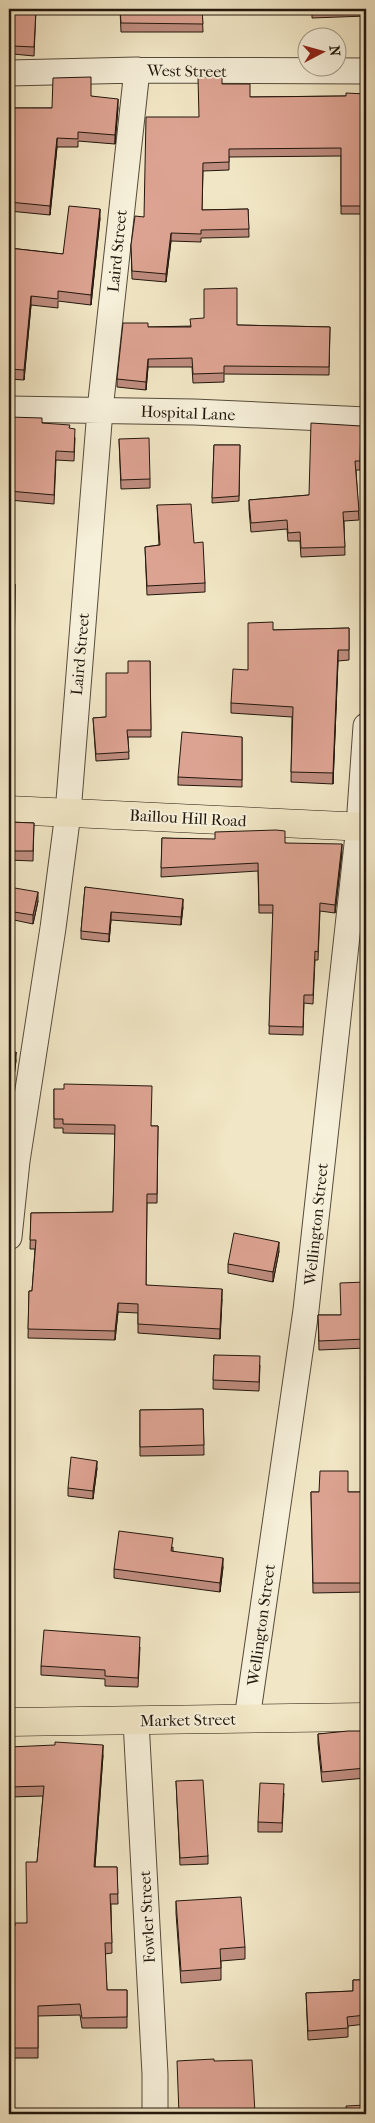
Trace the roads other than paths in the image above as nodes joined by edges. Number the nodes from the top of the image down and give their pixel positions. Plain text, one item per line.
1 (137, 70) junction
2 (366, 71) edge
3 (9, 73) edge
4 (9, 409) edge
5 (100, 410) junction
6 (366, 420) edge
7 (366, 726) edge
8 (9, 810) edge
9 (68, 813) junction
10 (363, 826) edge
11 (9, 1236) edge
12 (366, 1717) edge
13 (247, 1719) junction
14 (136, 1721) junction
15 (9, 1722) edge
16 (155, 2114) edge

1 - 2 street, West Street
1 - 3 street, West Street
1 - 5 street, Laird Street
4 - 5 street, Hospital Lane
5 - 6 street, Hospital Lane
5 - 9 street, Laird Street
7 - 10 street, Wellington Street
8 - 9 main road, Baillou Hill Road
9 - 10 main road, Baillou Hill Road
9 - 11 street, Laird Street
10 - 13 street, Wellington Street
12 - 13 main road, Market Street
13 - 14 main road, Market Street
14 - 15 main road, Market Street
14 - 16 street, Fowler Street

